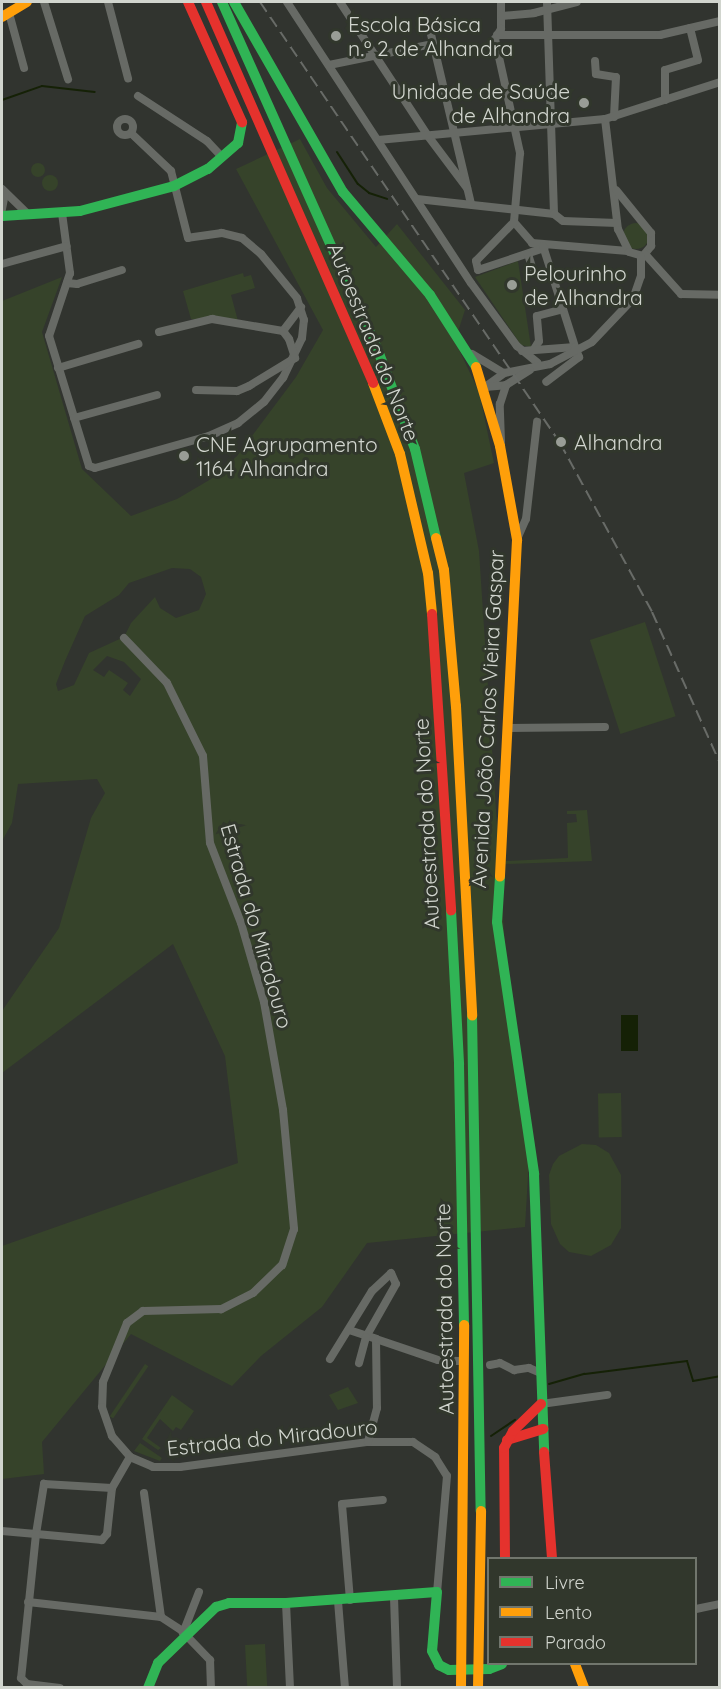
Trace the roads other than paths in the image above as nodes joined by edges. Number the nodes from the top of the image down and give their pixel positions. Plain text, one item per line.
1 (27, 2) edge
2 (44, 2) edge
3 (108, 2) edge
4 (188, 2) edge
5 (206, 2) edge
6 (222, 2) edge
7 (234, 2) edge
8 (287, 2) edge
9 (340, 2) edge
10 (501, 2) edge
11 (577, 2) edge
12 (547, 6) edge
13 (5, 15) edge
14 (502, 16) junction
15 (720, 21) edge
16 (429, 26) dead end
17 (690, 28) junction
18 (549, 33) junction
19 (496, 35) junction
20 (432, 44) junction
21 (375, 55) junction
22 (595, 61) dead end
23 (329, 65) junction
24 (24, 68) dead end
25 (128, 78) dead end
26 (68, 79) dead end
27 (720, 82) edge
28 (138, 96) dead end
29 (665, 100) junction
30 (614, 117) junction
31 (605, 119) junction
32 (551, 125) junction
33 (517, 129) junction
34 (132, 134) dead end
35 (456, 134) junction
36 (428, 136) junction
37 (378, 140) junction
38 (222, 158) junction
39 (174, 186) junction
40 (467, 188) junction
41 (616, 190) junction
42 (3, 191) edge
43 (417, 200) junction
44 (471, 204) junction
45 (2, 209) edge
46 (515, 209) junction
47 (62, 213) junction
48 (28, 214) junction
49 (555, 214) junction
50 (2, 216) edge
51 (637, 216) junction
52 (514, 222) junction
53 (617, 223) junction
54 (67, 246) junction
55 (543, 246) junction
56 (627, 251) junction
57 (528, 254) junction
58 (643, 255) junction
59 (2, 264) edge
60 (122, 270) dead end
61 (533, 270) dead end
62 (67, 283) junction
63 (720, 295) edge
64 (301, 308) junction
65 (563, 309) junction
66 (283, 331) junction
67 (159, 332) dead end
68 (138, 344) dead end
69 (575, 347) junction
70 (468, 350) junction
71 (534, 350) junction
72 (522, 351) junction
73 (295, 358) junction
74 (537, 362) dead end
75 (58, 368) junction
76 (532, 369) junction
77 (504, 374) junction
78 (546, 382) dead end
79 (506, 385) junction
80 (485, 387) junction
81 (196, 390) dead end
82 (157, 395) dead end
83 (74, 418) junction
84 (537, 422) dead end
85 (500, 446) junction
86 (517, 540) junction
87 (124, 638) dead end
88 (605, 727) dead end
89 (507, 728) junction
90 (349, 1330) junction
91 (366, 1337) junction
92 (376, 1339) junction
93 (330, 1359) dead end
94 (458, 1361) dead end
95 (359, 1363) dead end
96 (490, 1365) dead end
97 (541, 1373) junction
98 (607, 1395) dead end
99 (542, 1404) junction
100 (520, 1425) junction
101 (538, 1431) junction
102 (507, 1440) junction
103 (368, 1442) junction
104 (130, 1457) junction
105 (112, 1488) junction
106 (144, 1493) dead end
107 (383, 1500) dead end
108 (2, 1531) edge
109 (36, 1534) junction
110 (505, 1557) edge
111 (552, 1557) edge
112 (200, 1592) dead end
113 (437, 1592) junction
114 (394, 1597) junction
115 (350, 1600) junction
116 (338, 1601) junction
117 (28, 1602) junction
118 (286, 1604) junction
119 (720, 1604) edge
120 (697, 1609) edge
121 (161, 1617) junction
122 (184, 1634) junction
123 (500, 1665) edge
124 (575, 1665) edge
125 (60, 1688) edge
126 (148, 1688) edge
127 (211, 1688) edge
128 (290, 1688) edge
129 (345, 1688) edge
130 (397, 1688) edge
131 (461, 1688) edge
132 (478, 1688) edge
133 (584, 1688) edge

1 - 13 main road
2 - 26 street
3 - 25 street
4 - 38 main road
5 - 131 main road, Autoestrada do Norte
6 - 132 main road, Autoestrada do Norte
7 - 70 main road, Avenida João Carlos Vieira Gaspar
8 - 23 street
9 - 21 street
10 - 14 street
11 - 12 street
12 - 14 street
12 - 18 street
13 - 24 street
14 - 19 street
15 - 17 street
16 - 20 street
17 - 18 street
17 - 29 street
18 - 19 street
18 - 32 street
19 - 33 street
20 - 21 street
20 - 35 street
21 - 23 street
21 - 36 street
22 - 30 street
23 - 37 street
27 - 29 street
28 - 38 street
29 - 30 street
30 - 31 street
31 - 32 street
31 - 41 street
32 - 33 street
32 - 49 street
33 - 35 street
33 - 46 street
34 - 39 street
35 - 36 street
35 - 40 street
36 - 37 street
36 - 40 street
37 - 43 street
38 - 39 main road
39 - 47 main road
39 - 64 street
40 - 44 street
41 - 51 street
41 - 53 street
42 - 45 street
42 - 48 street
43 - 44 street
43 - 72 street
44 - 46 street
46 - 49 street
46 - 52 street
47 - 48 main road
47 - 54 street
48 - 50 main road
49 - 53 street
51 - 53 street
51 - 58 street
52 - 55 street
52 - 57 street
53 - 56 street
54 - 59 street
54 - 62 street
55 - 56 street
55 - 57 street
55 - 65 street
56 - 58 street
57 - 61 street
58 - 63 street
58 - 76 street
60 - 62 street
62 - 75 street
64 - 66 street
64 - 73 street
65 - 69 street
65 - 71 street
66 - 67 street
66 - 73 street
68 - 75 street
69 - 71 street
69 - 78 street
70 - 77 street
70 - 80 main road, Avenida João Carlos Vieira Gaspar
71 - 72 street
72 - 74 street
73 - 81 street
73 - 83 street
75 - 83 street
76 - 77 street
76 - 79 street
77 - 80 street
79 - 80 street
79 - 85 street
80 - 85 main road, Avenida João Carlos Vieira Gaspar
82 - 83 street
84 - 86 street
85 - 86 main road, Avenida João Carlos Vieira Gaspar
86 - 89 main road, Avenida João Carlos Vieira Gaspar
87 - 104 street, Estrada do Miradouro
88 - 89 street
89 - 97 main road, Avenida João Carlos Vieira Gaspar
90 - 91 street
90 - 91 street
90 - 93 street
91 - 92 street
91 - 95 street
92 - 94 street
92 - 103 street
96 - 97 street
97 - 99 main road, Avenida João Carlos Vieira Gaspar
98 - 99 street
99 - 100 main road
99 - 101 main road, Avenida João Carlos Vieira Gaspar
100 - 101 main road
100 - 102 main road
101 - 102 main road
101 - 111 main road, Avenida João Carlos Vieira Gaspar
102 - 110 main road
103 - 104 street, Estrada do Miradouro
103 - 113 street, Estrada do Miradouro
104 - 105 street
105 - 109 street
105 - 109 street
106 - 121 street
107 - 115 street
108 - 109 street
109 - 117 street
112 - 122 street
113 - 114 main road
113 - 123 main road
114 - 115 main road
114 - 130 street
115 - 116 main road
116 - 118 main road
116 - 129 street
117 - 121 street
117 - 125 street
118 - 122 main road
118 - 128 street
119 - 120 street
121 - 122 street
122 - 126 main road
122 - 127 street
124 - 133 main road

